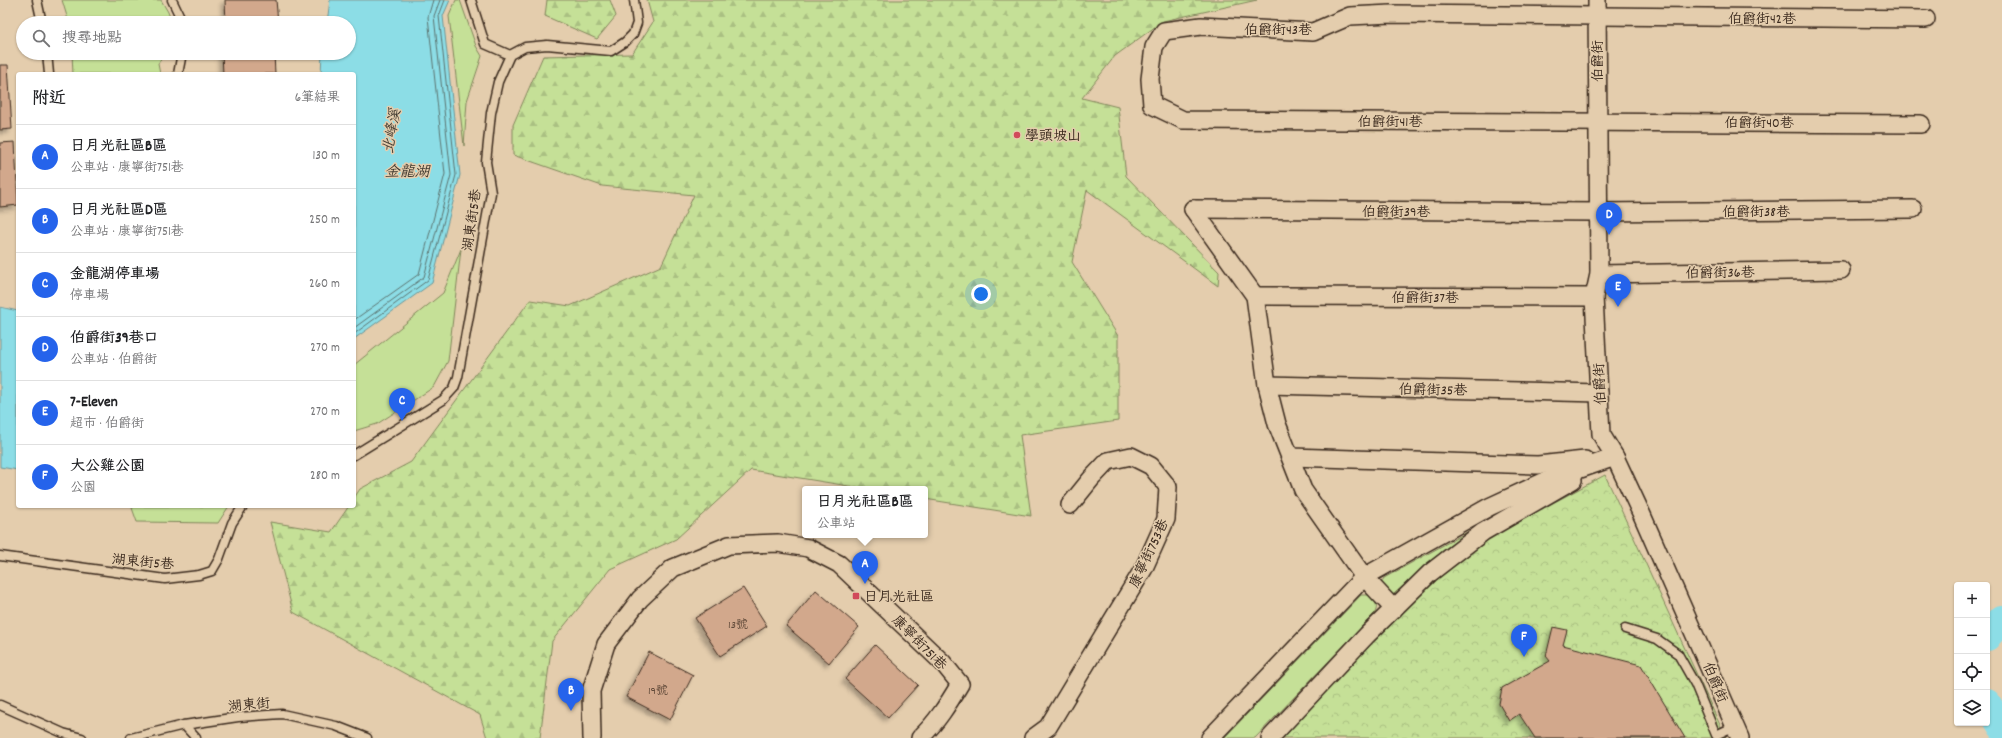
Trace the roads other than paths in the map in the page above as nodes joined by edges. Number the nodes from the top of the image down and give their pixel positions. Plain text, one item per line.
1 (37, 0) edge
2 (172, 0) edge
3 (471, 0) edge
4 (634, 0) edge
5 (1597, 0) edge
6 (40, 16) edge
7 (180, 16) edge
8 (1598, 18) junction
9 (1926, 19) dead end
10 (510, 55) junction
11 (48, 60) edge
12 (181, 60) edge
13 (49, 72) edge
14 (178, 72) edge
15 (1183, 120) joint
16 (1597, 121) junction
17 (1921, 124) dead end
18 (1913, 209) dead end
19 (1599, 212) junction
20 (1841, 270) dead end
21 (1599, 274) junction
22 (1255, 296) junction
23 (1594, 297) junction
24 (1267, 385) junction
25 (1599, 393) junction
26 (356, 454) edge
27 (1291, 457) junction
28 (1615, 457) junction
29 (1070, 505) dead end
30 (242, 508) edge
31 (0, 556) edge
32 (1364, 578) junction
33 (1394, 609) junction
34 (1625, 629) dead end
35 (0, 705) edge
36 (184, 725) junction
37 (1738, 732) edge
38 (1049, 733) edge
39 (82, 738) edge
40 (131, 738) edge
41 (196, 738) edge
42 (368, 738) edge
43 (592, 738) edge
44 (920, 738) edge
45 (1034, 738) edge
46 (1210, 738) edge
47 (1270, 738) edge

1 - 6 lane
2 - 7 lane
3 - 10 lane
4 - 10 lane
5 - 8 street, 伯爵街
8 - 9 street, 伯爵街42巷
8 - 15 street, 伯爵街43巷
8 - 16 street, 伯爵街
10 - 26 lane, 湖東街5巷
11 - 13 lane
12 - 14 lane
15 - 16 street, 伯爵街41巷
16 - 17 street, 伯爵街40巷
16 - 19 street, 伯爵街
18 - 19 street, 伯爵街38巷
19 - 21 street, 伯爵街
19 - 22 street, 伯爵街39巷
20 - 21 street, 伯爵街36巷
21 - 23 street, 伯爵街
22 - 23 street, 伯爵街37巷
22 - 24 street
23 - 25 street, 伯爵街
24 - 25 street, 伯爵街35巷
24 - 27 street
25 - 28 street, 伯爵街
27 - 28 street
27 - 32 street
28 - 32 street
28 - 33 street
28 - 37 street, 伯爵街
29 - 38 street, 康寧街753巷
30 - 31 lane, 湖東街5巷
32 - 33 street
32 - 46 street
33 - 47 street
34 - 37 lane
35 - 39 lane
36 - 40 lane, 湖東街
36 - 41 lane
36 - 42 lane, 湖東街
38 - 45 street
43 - 44 street, 康寧街751巷

